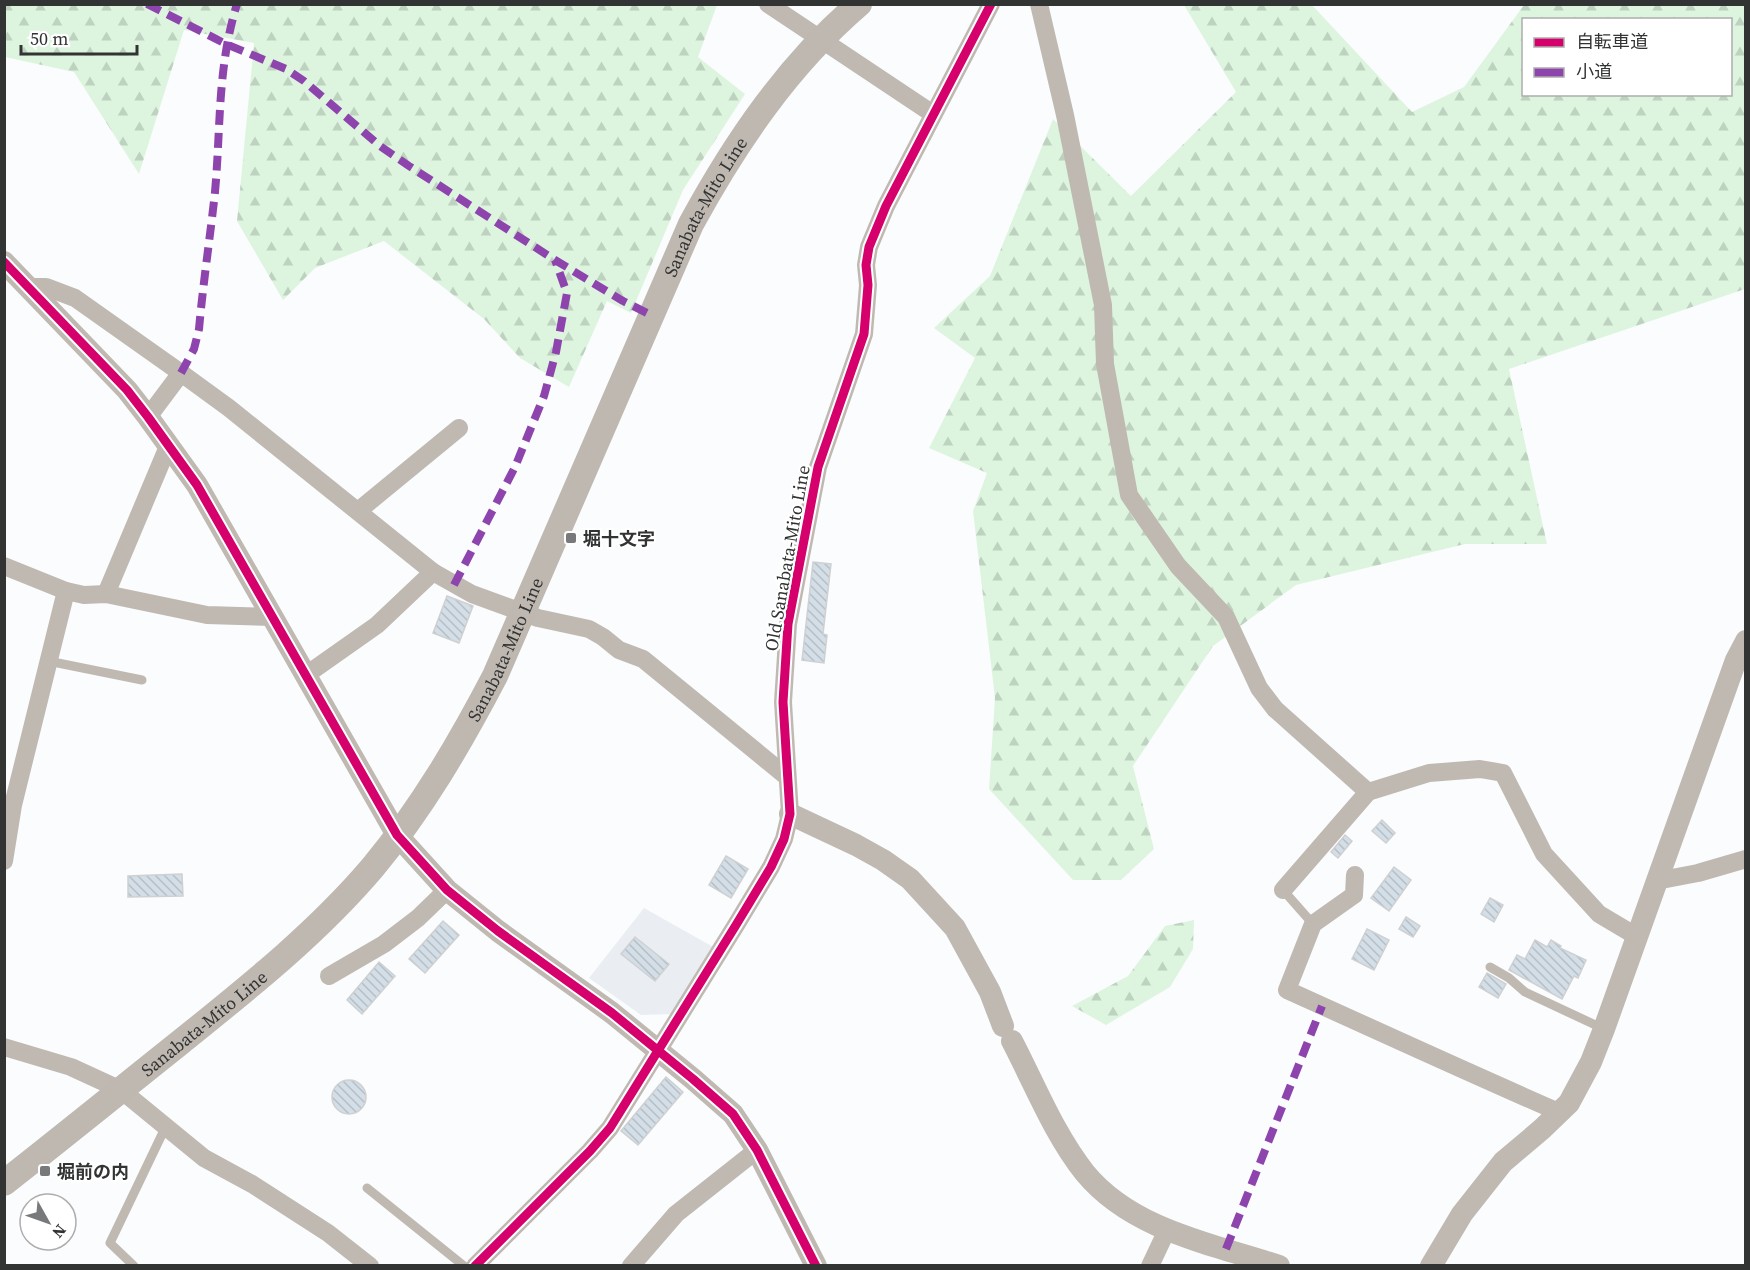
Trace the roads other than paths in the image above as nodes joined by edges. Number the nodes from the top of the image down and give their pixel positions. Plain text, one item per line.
1 (768, 4) edge
2 (859, 4) edge
3 (991, 4) edge
4 (1039, 4) edge
5 (822, 39) junction
6 (933, 114) junction
7 (4, 262) edge
8 (29, 287) junction
9 (182, 373) junction
10 (148, 417) junction
11 (459, 428) dead end
12 (169, 444) junction
13 (358, 511) junction
14 (4, 566) edge
15 (432, 572) junction
16 (66, 591) junction
17 (106, 594) junction
18 (523, 611) junction
19 (274, 617) junction
20 (1746, 641) edge
21 (48, 662) junction
22 (306, 675) junction
23 (142, 680) dead end
24 (786, 776) junction
25 (1368, 792) junction
26 (9, 804) edge
27 (790, 814) junction
28 (398, 835) junction
29 (1746, 859) edge
30 (4, 861) edge
31 (1355, 875) dead end
32 (1656, 881) junction
33 (447, 890) junction
34 (1283, 890) joint
35 (1313, 924) junction
36 (1636, 936) junction
37 (1490, 967) dead end
38 (329, 976) dead end
39 (1604, 1029) junction
40 (4, 1047) edge
41 (658, 1051) junction
42 (121, 1090) junction
43 (1561, 1113) junction
44 (166, 1126) junction
45 (757, 1150) junction
46 (4, 1183) edge
47 (367, 1188) dead end
48 (1167, 1230) junction
49 (360, 1263) edge
50 (134, 1266) edge
51 (464, 1266) edge
52 (475, 1266) edge
53 (631, 1266) edge
54 (816, 1266) edge
55 (1150, 1266) edge
56 (1279, 1266) edge
57 (1431, 1266) edge

1 - 5 street
2 - 5 main road, Sanabata-Mito Line
3 - 6 street, Old Sanabata-Mito Line
4 - 25 street
5 - 6 street
5 - 18 main road, Sanabata-Mito Line
6 - 24 street, Old Sanabata-Mito Line
7 - 8 street
8 - 9 street
8 - 10 street
9 - 10 street
9 - 13 street
10 - 12 street
11 - 13 street
12 - 17 street
12 - 19 street
13 - 15 street
14 - 16 street
15 - 18 street
15 - 22 street
16 - 17 street
16 - 21 street
17 - 19 street
18 - 24 street
18 - 28 main road, Sanabata-Mito Line
19 - 22 street
20 - 32 street
21 - 23 lane
21 - 26 street
22 - 28 street
24 - 27 street, Old Sanabata-Mito Line
25 - 34 street
25 - 36 street
26 - 30 street
27 - 41 street, Old Sanabata-Mito Line
27 - 48 street
28 - 33 street
28 - 42 main road, Sanabata-Mito Line
29 - 32 street
31 - 35 street
32 - 36 street
33 - 38 street
33 - 41 street
34 - 35 lane
35 - 43 street
36 - 39 street
37 - 39 lane
39 - 43 street
40 - 42 street
41 - 45 street
41 - 52 street, Old Sanabata-Mito Line
42 - 44 street
42 - 46 main road, Sanabata-Mito Line
43 - 57 street
44 - 49 street
44 - 50 lane
45 - 53 street
45 - 54 street
47 - 51 lane
48 - 55 street
48 - 56 street

